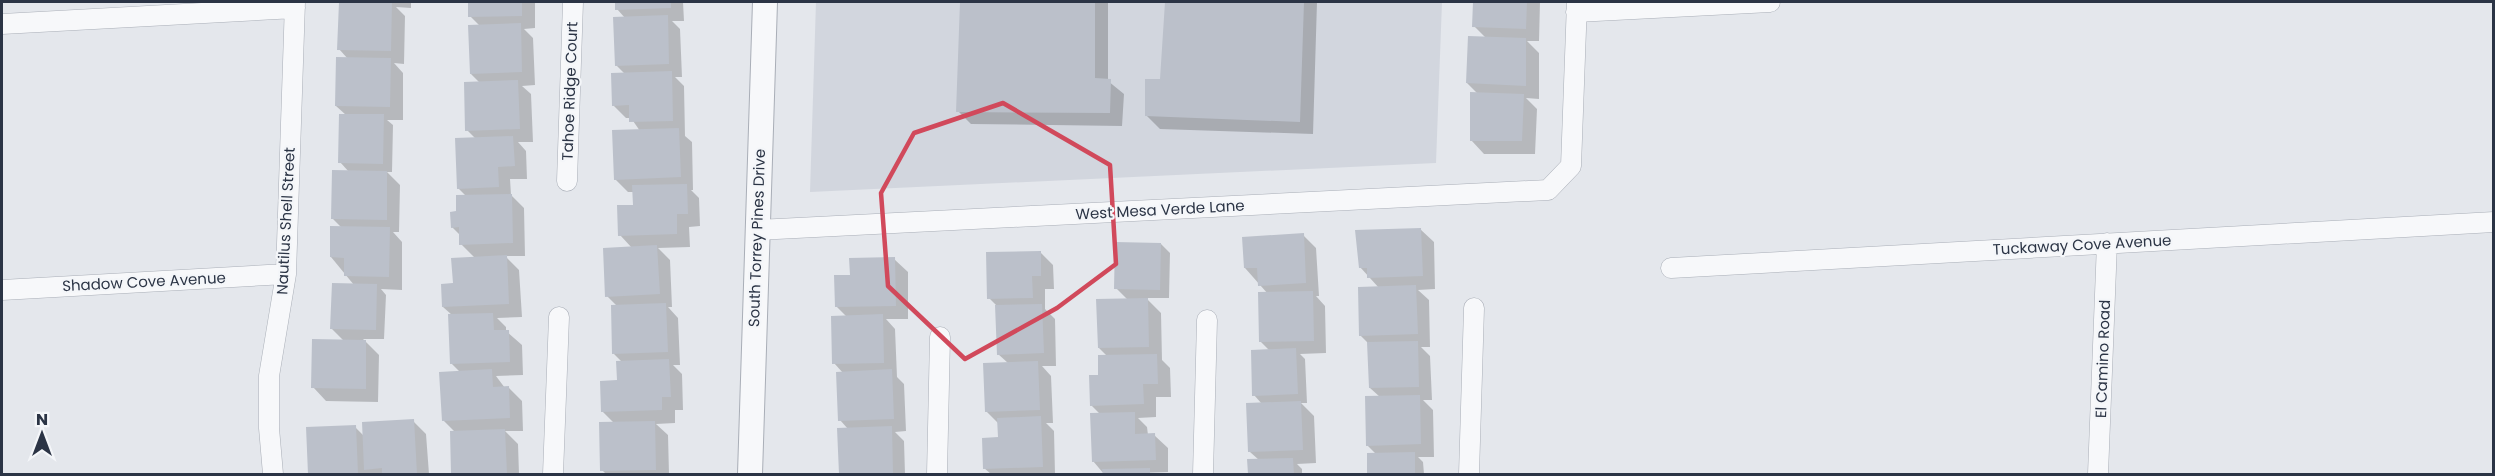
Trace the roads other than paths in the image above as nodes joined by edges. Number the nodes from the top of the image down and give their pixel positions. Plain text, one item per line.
1 (573, 2) edge
2 (765, 2) edge
3 (1770, 2) edge
4 (295, 5) edge
5 (1576, 7) edge
6 (2, 24) edge
7 (567, 181) dead end
8 (2493, 222) edge
9 (756, 230) junction
10 (2107, 243) junction
11 (1671, 268) dead end
12 (286, 274) junction
13 (2, 290) edge
14 (1474, 308) dead end
15 (559, 317) dead end
16 (1208, 320) dead end
17 (940, 337) dead end
18 (273, 474) edge
19 (553, 474) edge
20 (750, 474) edge
21 (937, 474) edge
22 (1203, 474) edge
23 (1469, 474) edge
24 (2098, 474) edge

1 - 7 street, Tahoe Ridge Court
2 - 9 street, South Torrey Pines Drive
3 - 5 street
4 - 6 street
4 - 12 street, Nautilus Shell Street
5 - 9 street, West Mesa Verde Lane
8 - 10 street, Tuckaway Cove Avenue
9 - 20 street, South Torrey Pines Drive
10 - 11 street, Tuckaway Cove Avenue
10 - 24 street, El Camino Road
12 - 13 street, Shadow Cove Avenue
12 - 18 street, Nautilus Shell Street
14 - 23 street
15 - 19 street
16 - 22 street
17 - 21 street

